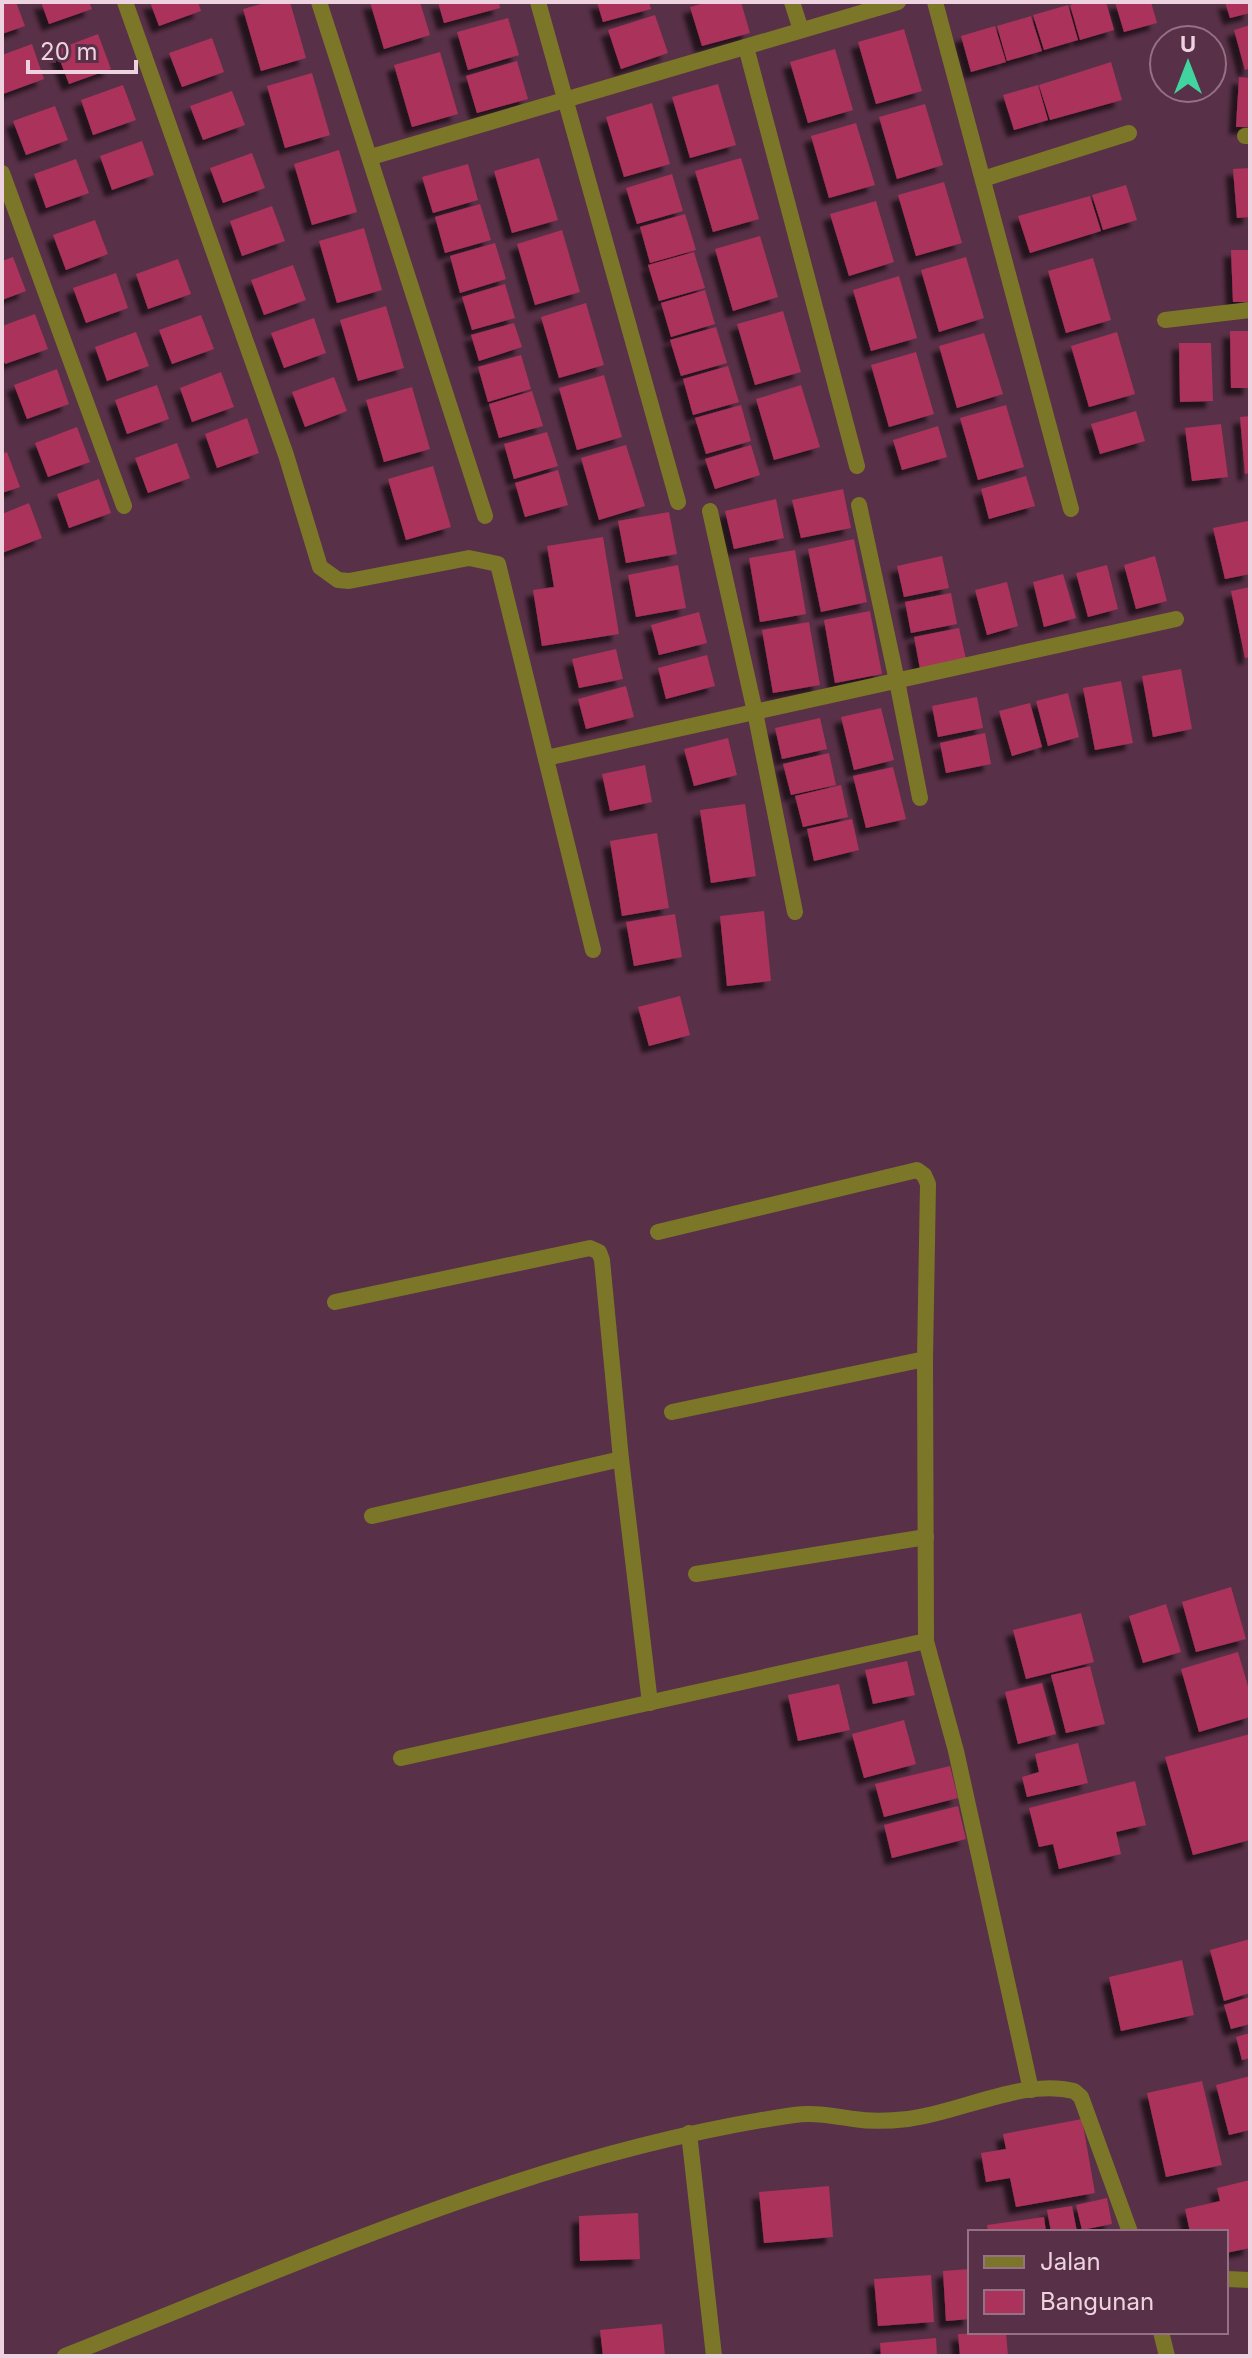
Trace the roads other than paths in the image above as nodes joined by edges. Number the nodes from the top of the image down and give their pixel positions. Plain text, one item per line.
1 (125, 2) edge
2 (319, 2) edge
3 (538, 2) edge
4 (792, 2) edge
5 (898, 2) edge
6 (935, 2) edge
7 (801, 30) junction
8 (746, 47) junction
9 (564, 100) junction
10 (1129, 133) dead end
11 (371, 157) junction
12 (2, 173) edge
13 (983, 179) junction
14 (1250, 310) edge
15 (1165, 320) dead end
16 (857, 466) dead end
17 (678, 502) dead end
18 (859, 505) dead end
19 (124, 506) dead end
20 (1071, 509) dead end
21 (710, 511) dead end
22 (485, 516) dead end
23 (1176, 619) dead end
24 (897, 681) junction
25 (755, 712) junction
26 (546, 758) junction
27 (920, 798) dead end
28 (795, 912) dead end
29 (593, 950) dead end
30 (658, 1232) dead end
31 (335, 1302) dead end
32 (925, 1359) junction
33 (672, 1412) dead end
34 (621, 1459) junction
35 (372, 1516) dead end
36 (926, 1537) junction
37 (696, 1574) dead end
38 (926, 1641) junction
39 (650, 1703) junction
40 (401, 1758) dead end
41 (1031, 2090) junction
42 (689, 2133) junction
43 (1129, 2230) edge
44 (1228, 2279) edge
45 (1250, 2280) edge
46 (1162, 2334) edge
47 (65, 2356) edge
48 (714, 2356) edge
49 (1167, 2356) edge

1 - 26 street
2 - 11 street
3 - 9 street
4 - 7 street
5 - 7 street
6 - 13 street
7 - 8 street
8 - 9 street
8 - 16 street
9 - 11 street
9 - 17 street
10 - 13 street
11 - 22 street
12 - 19 street
13 - 20 street
14 - 15 street
18 - 24 street
21 - 25 street
23 - 24 street
24 - 25 street
24 - 27 street
25 - 26 street
25 - 28 street
26 - 29 street
30 - 32 street
31 - 34 street
32 - 33 street
32 - 36 street
34 - 35 street
34 - 39 street
36 - 37 street
36 - 38 street
38 - 39 street
38 - 41 street
39 - 40 street
41 - 42 street
41 - 43 street
42 - 47 street
42 - 48 street
44 - 45 street
46 - 49 street

